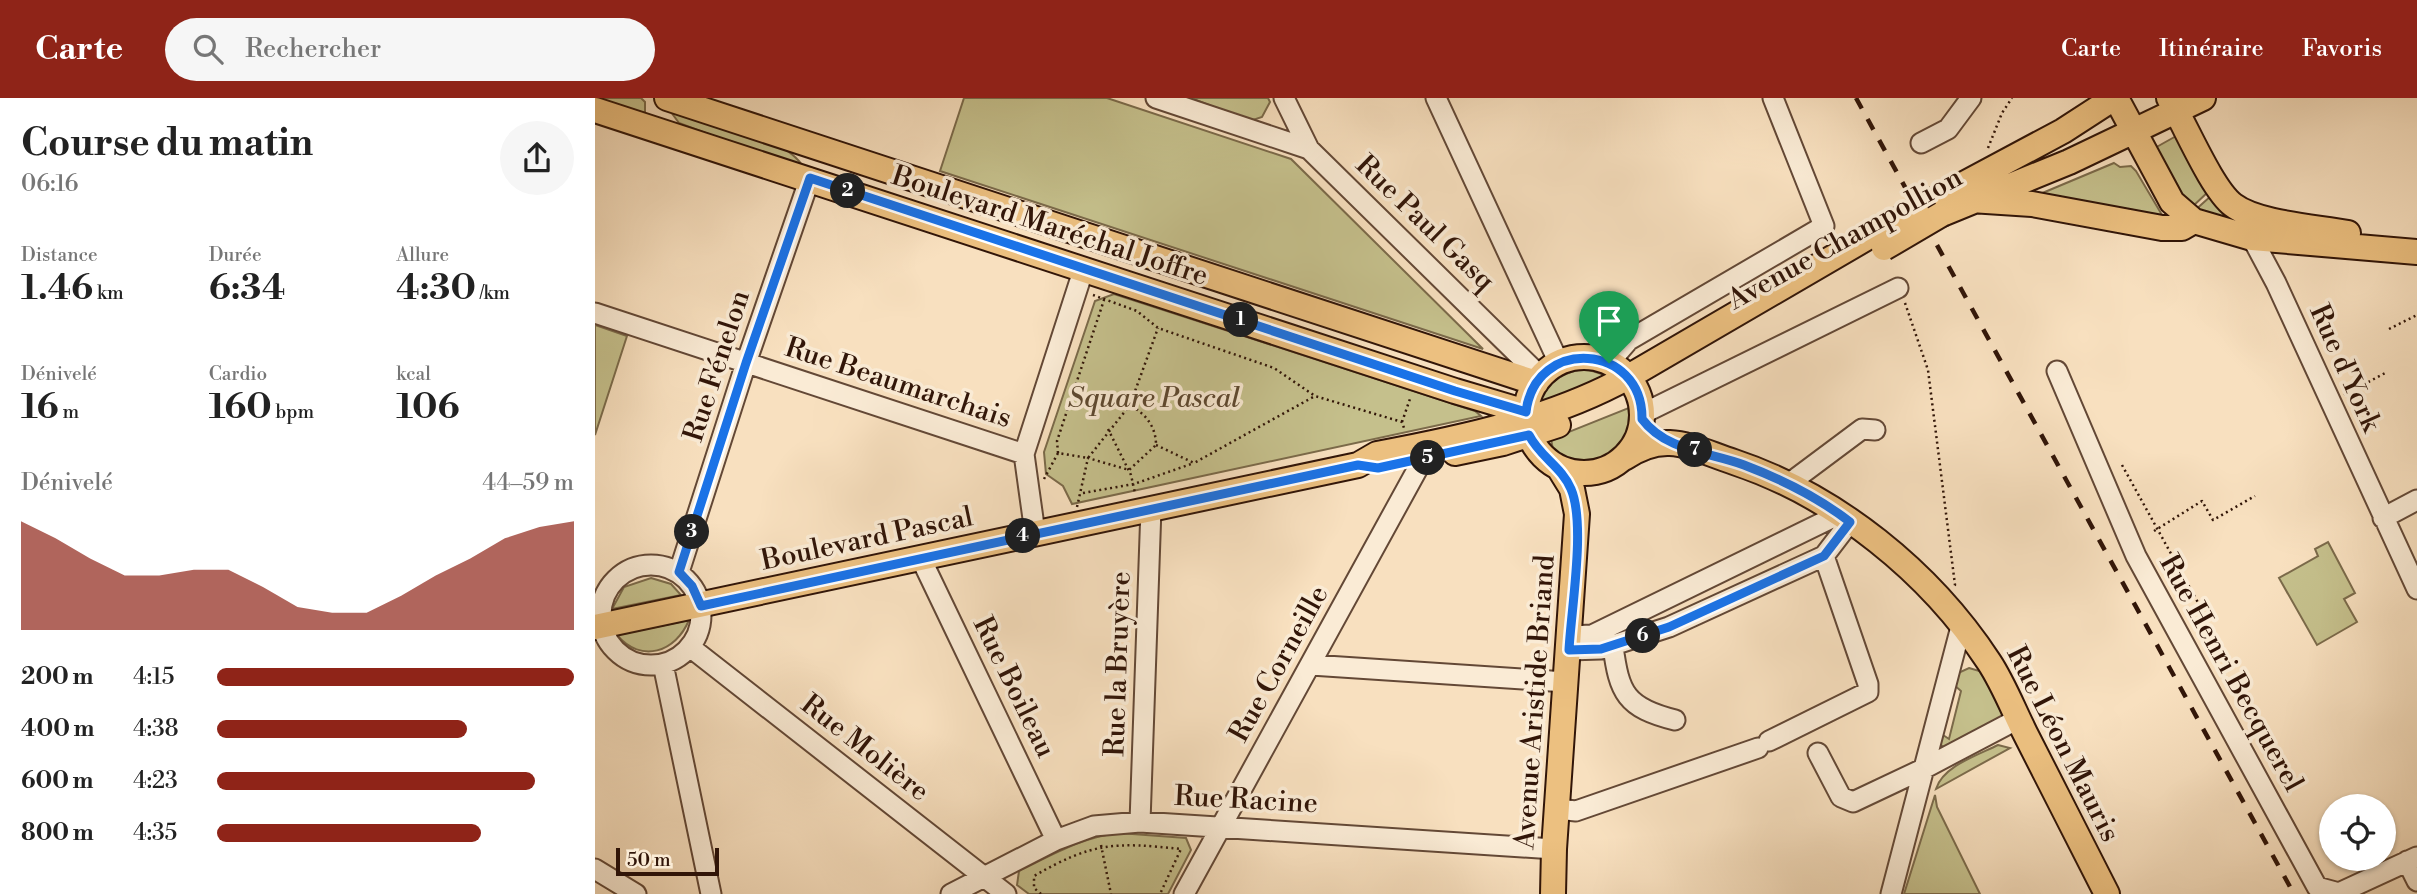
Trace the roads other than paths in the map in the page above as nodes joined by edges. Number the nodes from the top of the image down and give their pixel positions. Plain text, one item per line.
1 (667, 98) edge
2 (1156, 98) edge
3 (1284, 98) edge
4 (1436, 98) edge
5 (1773, 98) edge
6 (1971, 98) edge
7 (2074, 98) edge
8 (2115, 98) edge
9 (2203, 98) edge
10 (2173, 104) edge
11 (595, 110) edge
12 (740, 122) junction
13 (2133, 130) junction
14 (2063, 131) junction
15 (674, 137) junction
16 (1921, 143) dead end
17 (1309, 149) junction
18 (810, 178) junction
19 (1971, 200) junction
20 (1937, 207) junction
21 (2194, 221) junction
22 (2283, 231) junction
23 (1082, 234) junction
24 (2252, 238) junction
25 (2410, 251) edge
26 (1078, 274) junction
27 (2276, 283) junction
28 (1898, 288) road end
29 (595, 313) edge
30 (746, 363) junction
31 (2057, 371) dead end
32 (1545, 374) junction
33 (1632, 393) junction
34 (1527, 422) junction
35 (1875, 430) dead end
36 (1665, 442) junction
37 (1417, 453) junction
38 (1024, 454) junction
39 (1624, 458) junction
40 (1559, 468) junction
41 (1602, 471) junction
42 (1787, 485) junction
43 (2417, 500) edge
44 (1145, 509) junction
45 (1577, 514) junction
46 (1845, 518) junction
47 (2383, 518) junction
48 (1035, 533) junction
49 (1824, 556) junction
50 (924, 558) junction
51 (679, 572) junction
52 (601, 587) edge
53 (2417, 589) edge
54 (701, 606) junction
55 (1962, 623) junction
56 (598, 627) edge
57 (1569, 643) junction
58 (1613, 646) junction
59 (690, 647) junction
60 (663, 664) junction
61 (1991, 664) junction
62 (1311, 665) junction
63 (1950, 674) junction
64 (1566, 682) junction
65 (2018, 719) junction
66 (1675, 720) dead end
67 (1818, 753) dead end
68 (1926, 768) junction
69 (1557, 809) junction
70 (1140, 822) junction
71 (1223, 825) junction
72 (1056, 840) junction
73 (1553, 849) junction
74 (2412, 859) edge
75 (595, 869) edge
76 (985, 877) junction
77 (2417, 881) edge
78 (636, 894) edge
79 (711, 894) edge
80 (951, 894) edge
81 (1006, 894) edge
82 (1184, 894) edge
83 (1553, 894) edge
84 (1891, 894) edge
85 (2107, 894) edge

1 - 12 main road, Boulevard Maréchal Joffre
1 - 15 main road
2 - 17 street
3 - 17 street, Rue Paul Gasq
4 - 32 street
5 - 33 street
6 - 16 street
7 - 14 main road
8 - 13 main road
8 - 14 main road, Avenue Champollion
9 - 10 main road, Avenue Champollion
10 - 13 main road, Avenue Champollion
10 - 22 main road
11 - 15 main road, Boulevard Maréchal Joffre
12 - 18 main road
12 - 23 main road, Boulevard Maréchal Joffre
13 - 19 main road, Avenue Champollion
13 - 21 main road
14 - 20 main road, Avenue Champollion
15 - 18 main road, Boulevard Maréchal Joffre
17 - 32 street, Rue Paul Gasq
18 - 26 main road, Boulevard Maréchal Joffre
18 - 30 street, Rue Fénelon
19 - 20 main road, Avenue Champollion
19 - 21 main road
20 - 33 main road, Avenue Champollion, bridge
21 - 24 main road
22 - 24 main road
22 - 25 main road
22 - 27 street, Rue d'York
23 - 26 main road
23 - 32 main road, Boulevard Maréchal Joffre
24 - 27 street, Rue d'York
26 - 34 main road, Boulevard Maréchal Joffre
26 - 38 street
27 - 47 street, Rue d'York
28 - 33 street
29 - 30 street, Rue Beaumarchais
30 - 38 street, Rue Beaumarchais
30 - 51 street, Rue Fénelon
31 - 74 street, Rue Henri Becquerel
32 - 33 main road
32 - 34 main road
33 - 34 main road, Avenue Champollion
33 - 36 main road
33 - 39 main road
34 - 37 main road, Boulevard Pascal
34 - 40 main road
35 - 42 street
36 - 39 main road
36 - 42 main road, Rue Léon Mauris
37 - 44 main road, Boulevard Pascal
37 - 62 street, Rue Corneille
38 - 48 street
39 - 41 main road
40 - 41 main road
40 - 45 main road, Avenue Aristide Briand
41 - 45 main road, Avenue Aristide Briand
42 - 46 main road, Rue Léon Mauris
43 - 47 street
44 - 48 main road, Boulevard Pascal
44 - 70 street, Rue la Bruyère
45 - 57 main road, Avenue Aristide Briand
46 - 49 street
46 - 55 main road, Rue Léon Mauris
46 - 57 street
47 - 53 street, Rue d'York
48 - 50 main road, Boulevard Pascal
49 - 58 street
49 - 69 street
50 - 54 main road, Boulevard Pascal
50 - 72 street, Rue Boileau
51 - 52 street
51 - 54 street
52 - 56 street
54 - 56 main road, Boulevard Pascal
54 - 59 street
55 - 61 main road, Rue Léon Mauris
55 - 63 street
56 - 60 street
57 - 58 street
57 - 64 main road, Avenue Aristide Briand
58 - 66 street
59 - 60 street
59 - 76 street, Rue Molière
60 - 79 street
61 - 63 street
61 - 65 main road, Rue Léon Mauris
62 - 64 street
62 - 71 street, Rue Corneille
63 - 68 street
64 - 69 main road, Avenue Aristide Briand
65 - 68 street
65 - 85 main road, Rue Léon Mauris
67 - 68 street
68 - 84 street
69 - 73 main road, Avenue Aristide Briand
70 - 71 street, Rue Racine
70 - 72 street, Rue Racine
71 - 73 street, Rue Racine
71 - 82 street, Rue Corneille
72 - 76 street, Rue Racine
73 - 83 main road, Avenue Aristide Briand
74 - 77 street, Rue Henri Becquerel
75 - 78 street
76 - 80 street, Rue Racine
76 - 81 street, Rue Molière

